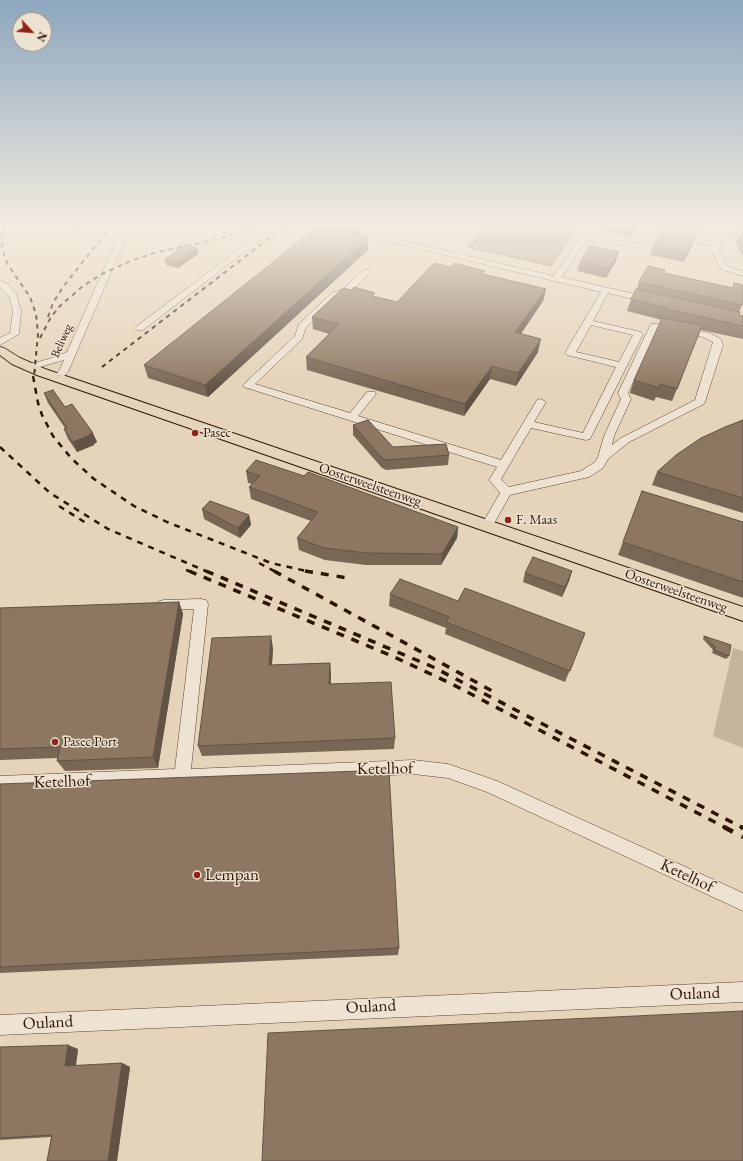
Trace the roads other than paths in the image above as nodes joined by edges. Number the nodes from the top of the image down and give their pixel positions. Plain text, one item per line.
1 (103, 280) edge
2 (203, 280) edge
3 (357, 280) edge
4 (561, 280) edge
5 (0, 283) edge
6 (606, 290) junction
7 (659, 303) edge
8 (588, 322) junction
9 (140, 328) dead end
10 (0, 342) edge
11 (0, 350) edge
12 (70, 354) junction
13 (622, 366) junction
14 (29, 367) junction
15 (58, 378) junction
16 (371, 394) dead end
17 (541, 402) dead end
18 (352, 417) junction
19 (528, 424) junction
20 (604, 457) junction
21 (504, 465) junction
22 (506, 492) junction
23 (487, 526) junction
24 (147, 606) edge
25 (743, 614) edge
26 (182, 777) junction
27 (0, 784) edge
28 (743, 902) edge
29 (743, 992) edge
30 (0, 1025) edge

1 - 12 street, Beliweg
2 - 9 street
3 - 18 street
4 - 6 street
5 - 10 street
6 - 7 street
6 - 8 street
8 - 13 street
8 - 13 street
11 - 14 main road, Oosterweelsteenweg
12 - 14 street
12 - 15 street, Beliweg
13 - 19 street
14 - 15 main road, Oosterweelsteenweg
15 - 23 main road, Oosterweelsteenweg
16 - 18 street
17 - 19 street
18 - 21 street
19 - 21 street
20 - 20 street
20 - 22 street
21 - 22 street
22 - 23 street
23 - 25 main road, Oosterweelsteenweg
24 - 26 street
26 - 27 street, Ketelhof
26 - 28 street, Ketelhof
29 - 30 street, Ouland

